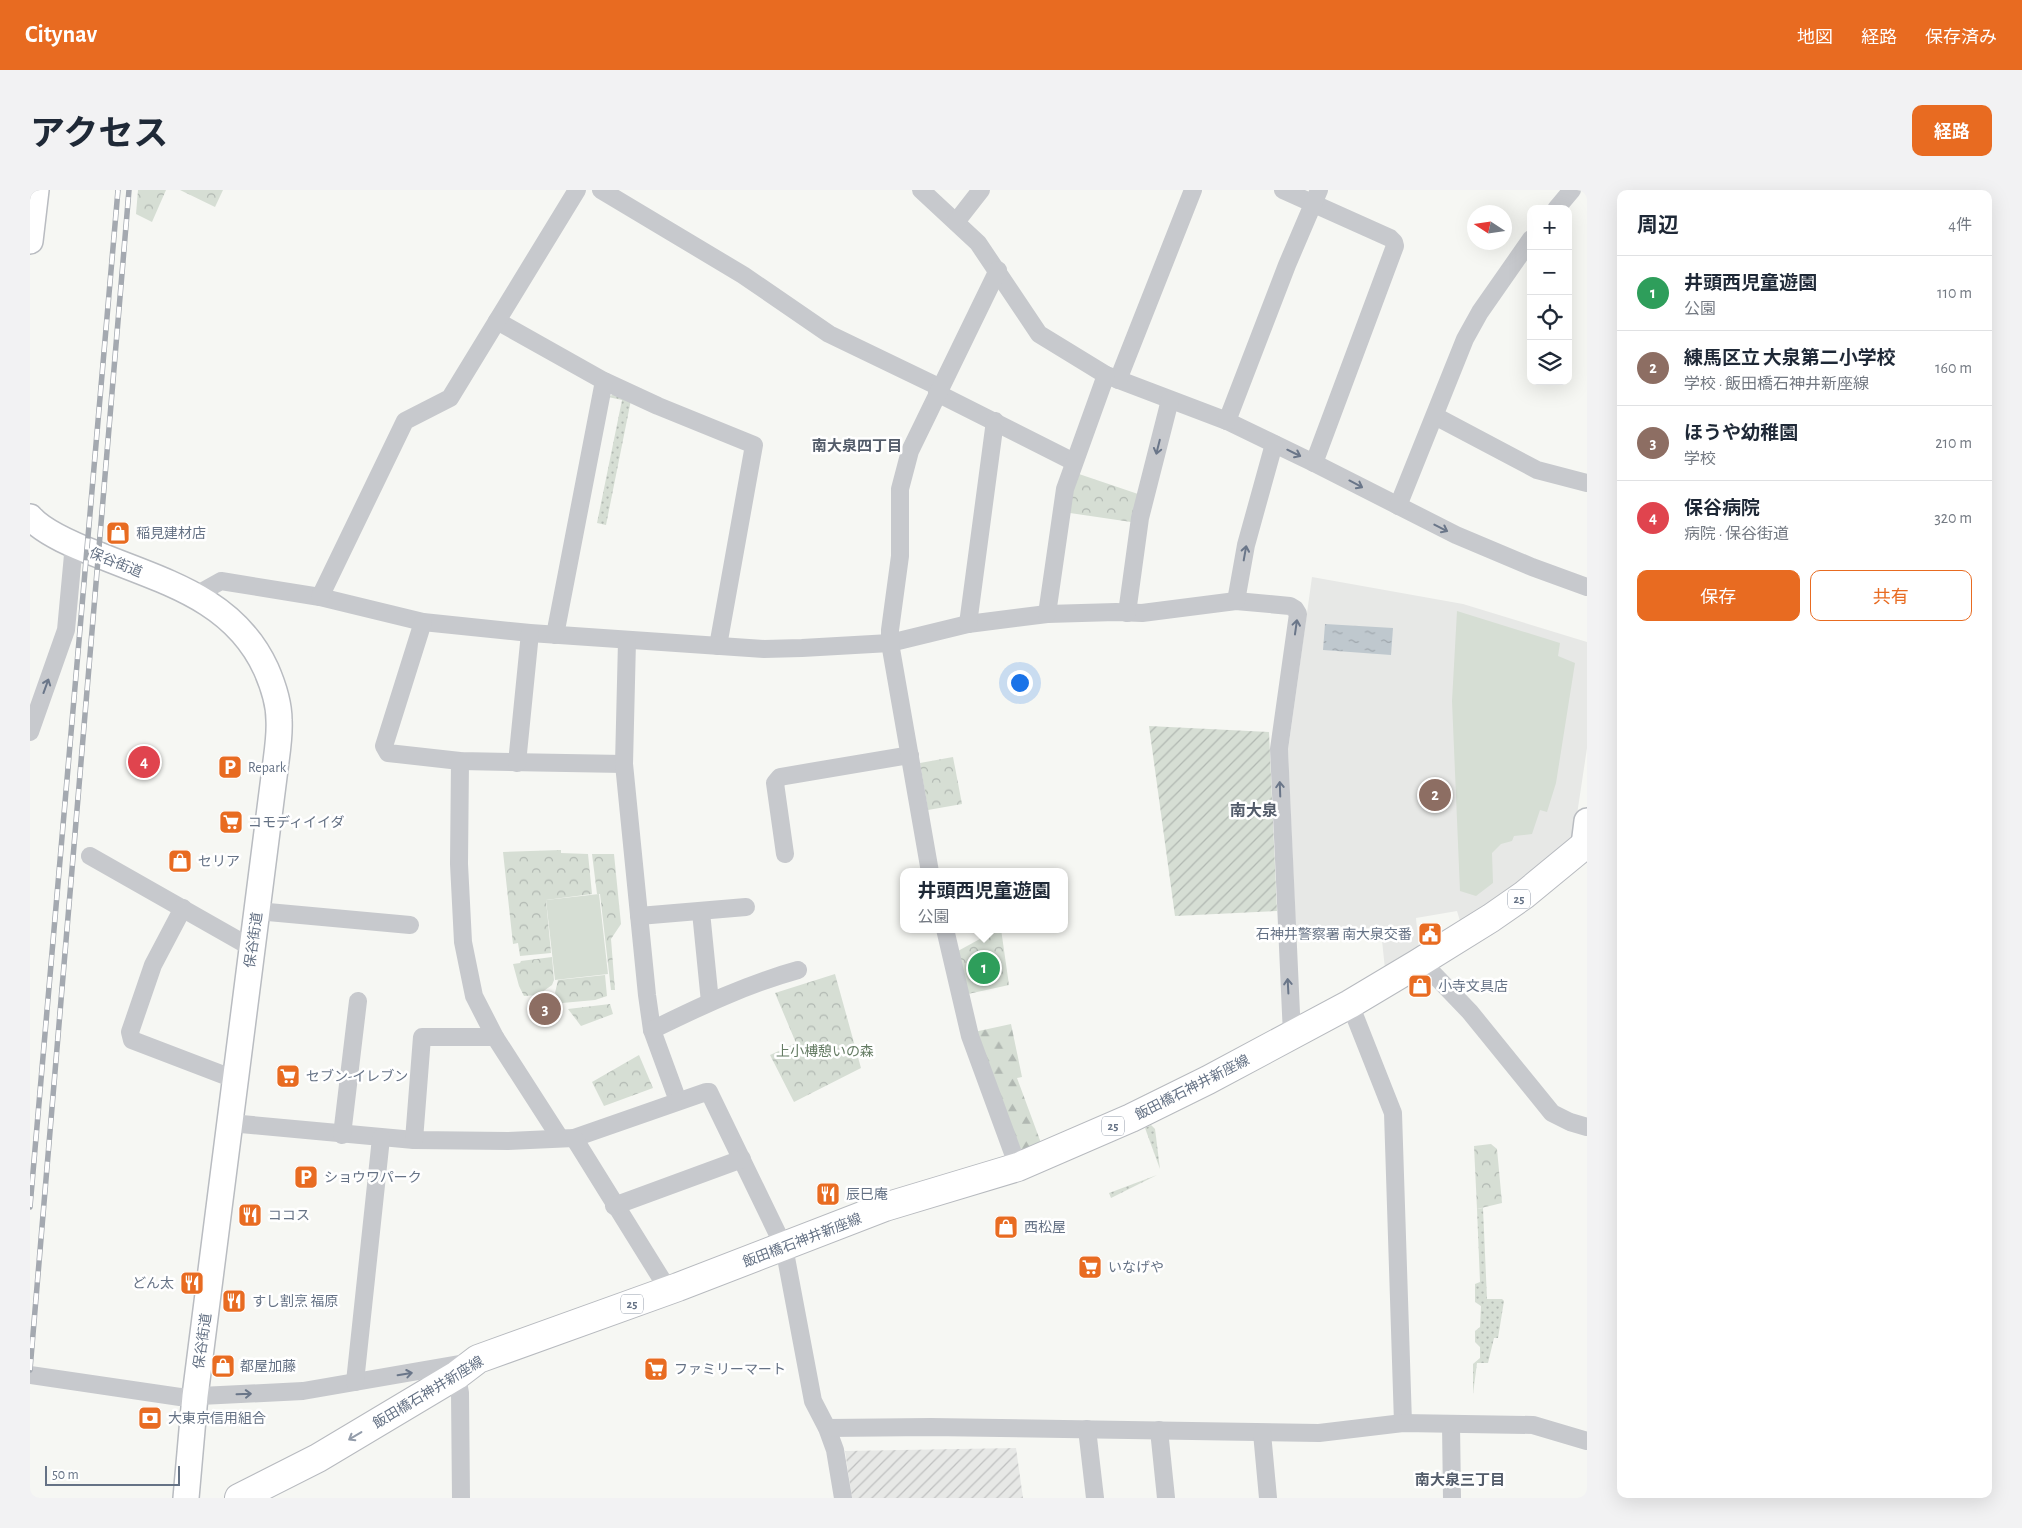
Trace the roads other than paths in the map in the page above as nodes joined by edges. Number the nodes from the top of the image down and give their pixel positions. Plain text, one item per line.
1 (36, 190) edge
2 (577, 190) edge
3 (601, 190) edge
4 (921, 190) edge
5 (981, 190) edge
6 (1193, 190) edge
7 (1283, 190) edge
8 (1572, 190) edge
9 (1316, 196) edge
10 (1559, 205) edge
11 (956, 222) junction
12 (30, 241) edge
13 (1527, 245) edge
14 (998, 270) junction
15 (497, 321) junction
16 (1112, 377) junction
17 (604, 381) junction
18 (938, 390) junction
19 (1170, 400) junction
20 (1435, 416) junction
21 (1227, 421) junction
22 (995, 422) junction
23 (1274, 444) junction
24 (1074, 462) junction
25 (1314, 463) junction
26 (1587, 483) edge
27 (1398, 506) junction
28 (35, 524) edge
29 (74, 544) junction
30 (1587, 587) edge
31 (196, 595) junction
32 (320, 597) junction
33 (1236, 601) junction
34 (1127, 613) junction
35 (1047, 614) junction
36 (423, 622) junction
37 (968, 624) junction
38 (530, 633) junction
39 (555, 635) junction
40 (627, 641) junction
41 (890, 643) junction
42 (718, 646) junction
43 (30, 732) edge
44 (910, 755) junction
45 (460, 760) junction
46 (517, 763) junction
47 (624, 764) junction
48 (1586, 836) edge
49 (785, 854) dead end
50 (90, 856) dead end
51 (929, 868) edge
52 (746, 907) dead end
53 (183, 908) junction
54 (257, 911) junction
55 (701, 912) junction
56 (639, 916) junction
57 (410, 925) dead end
58 (946, 933) edge
59 (252, 948) junction
60 (1422, 962) junction
61 (798, 970) dead end
62 (358, 1000) dead end
63 (710, 1002) junction
64 (1350, 1004) junction
65 (652, 1030) junction
66 (1292, 1035) junction
67 (495, 1038) junction
68 (234, 1079) junction
69 (678, 1101) junction
70 (230, 1123) junction
71 (1587, 1127) edge
72 (342, 1135) junction
73 (381, 1138) junction
74 (567, 1138) junction
75 (414, 1140) junction
76 (742, 1159) junction
77 (1018, 1167) junction
78 (614, 1206) junction
79 (784, 1247) junction
80 (668, 1291) junction
81 (463, 1367) junction
82 (30, 1375) edge
83 (355, 1382) junction
84 (195, 1396) junction
85 (1403, 1423) junction
86 (1451, 1424) junction
87 (827, 1428) junction
88 (1087, 1429) junction
89 (1159, 1430) junction
90 (1262, 1433) junction
91 (1585, 1436) edge
92 (186, 1498) edge
93 (239, 1498) edge
94 (461, 1498) edge
95 (843, 1498) edge
96 (1095, 1498) edge
97 (1166, 1498) edge
98 (1268, 1498) edge
99 (1452, 1498) edge

1 - 12 main road
2 - 15 street
3 - 18 street
4 - 11 street
5 - 11 street
6 - 16 street
7 - 9 street
8 - 10 street
9 - 21 street
9 - 25 street
11 - 14 street
13 - 20 street
14 - 16 street
14 - 18 street
15 - 17 street
15 - 32 street
16 - 19 street
16 - 24 street
17 - 39 street
17 - 42 street
18 - 22 street
18 - 41 street
19 - 21 street
19 -> 34 street
20 - 26 street
20 - 27 street
21 - 23 street
22 - 24 street
22 - 37 street
23 -> 25 street
33 -> 23 street
24 - 35 street
25 -> 27 street
27 -> 30 street
28 - 29 main road, 保谷街道
29 - 31 main road, 保谷街道
43 -> 29 street
31 - 32 street
31 - 54 main road, 保谷街道
32 - 36 street
33 - 34 street
66 -> 33 street
34 - 35 street
35 - 37 street
36 - 38 street
36 - 45 street
37 - 41 street
38 - 39 street
38 - 46 street
39 - 40 street
40 - 42 street
40 - 47 street
41 - 42 street
41 - 44 street
44 - 49 street
44 - 51 street
45 - 46 street
45 - 67 street
46 - 47 street
47 - 56 street
48 - 60 main road, 25
50 - 53 street
52 - 55 street
53 - 59 street
53 - 68 street
54 - 57 street
54 - 59 main road, 保谷街道
55 - 56 street
55 - 63 street
56 - 65 street
58 - 77 street
59 - 68 main road, 保谷街道
60 - 64 main road, 飯田橋石神井新座線 / 25
60 - 71 street
61 - 63 street
62 - 72 street
63 - 65 street
64 - 66 main road, 飯田橋石神井新座線 / 25
64 - 85 street
65 - 69 street
66 - 77 main road, 飯田橋石神井新座線 / 25
67 - 74 street
67 - 75 street
68 - 70 main road, 保谷街道
69 - 74 street
69 - 76 street
70 - 72 street
70 - 84 main road, 保谷街道
72 - 73 street
73 - 75 street
73 - 83 street
74 - 75 street
74 - 78 street
76 - 78 street
76 - 79 street
77 - 79 main road, 飯田橋石神井新座線 / 25
78 - 80 street
79 - 80 main road, 飯田橋石神井新座線 / 25
79 - 87 street
80 - 81 main road, 飯田橋石神井新座線 / 25
83 -> 81 street
81 -> 93 main road, 飯田橋石神井新座線 / 25
81 - 94 street
82 - 84 street
84 -> 83 street
84 - 92 main road, 保谷街道
85 - 86 street
85 - 90 street
86 - 91 street
86 - 99 street
87 - 88 street
87 - 95 street
88 - 89 street
88 - 96 street
89 - 90 street
89 - 97 street
90 - 98 street

